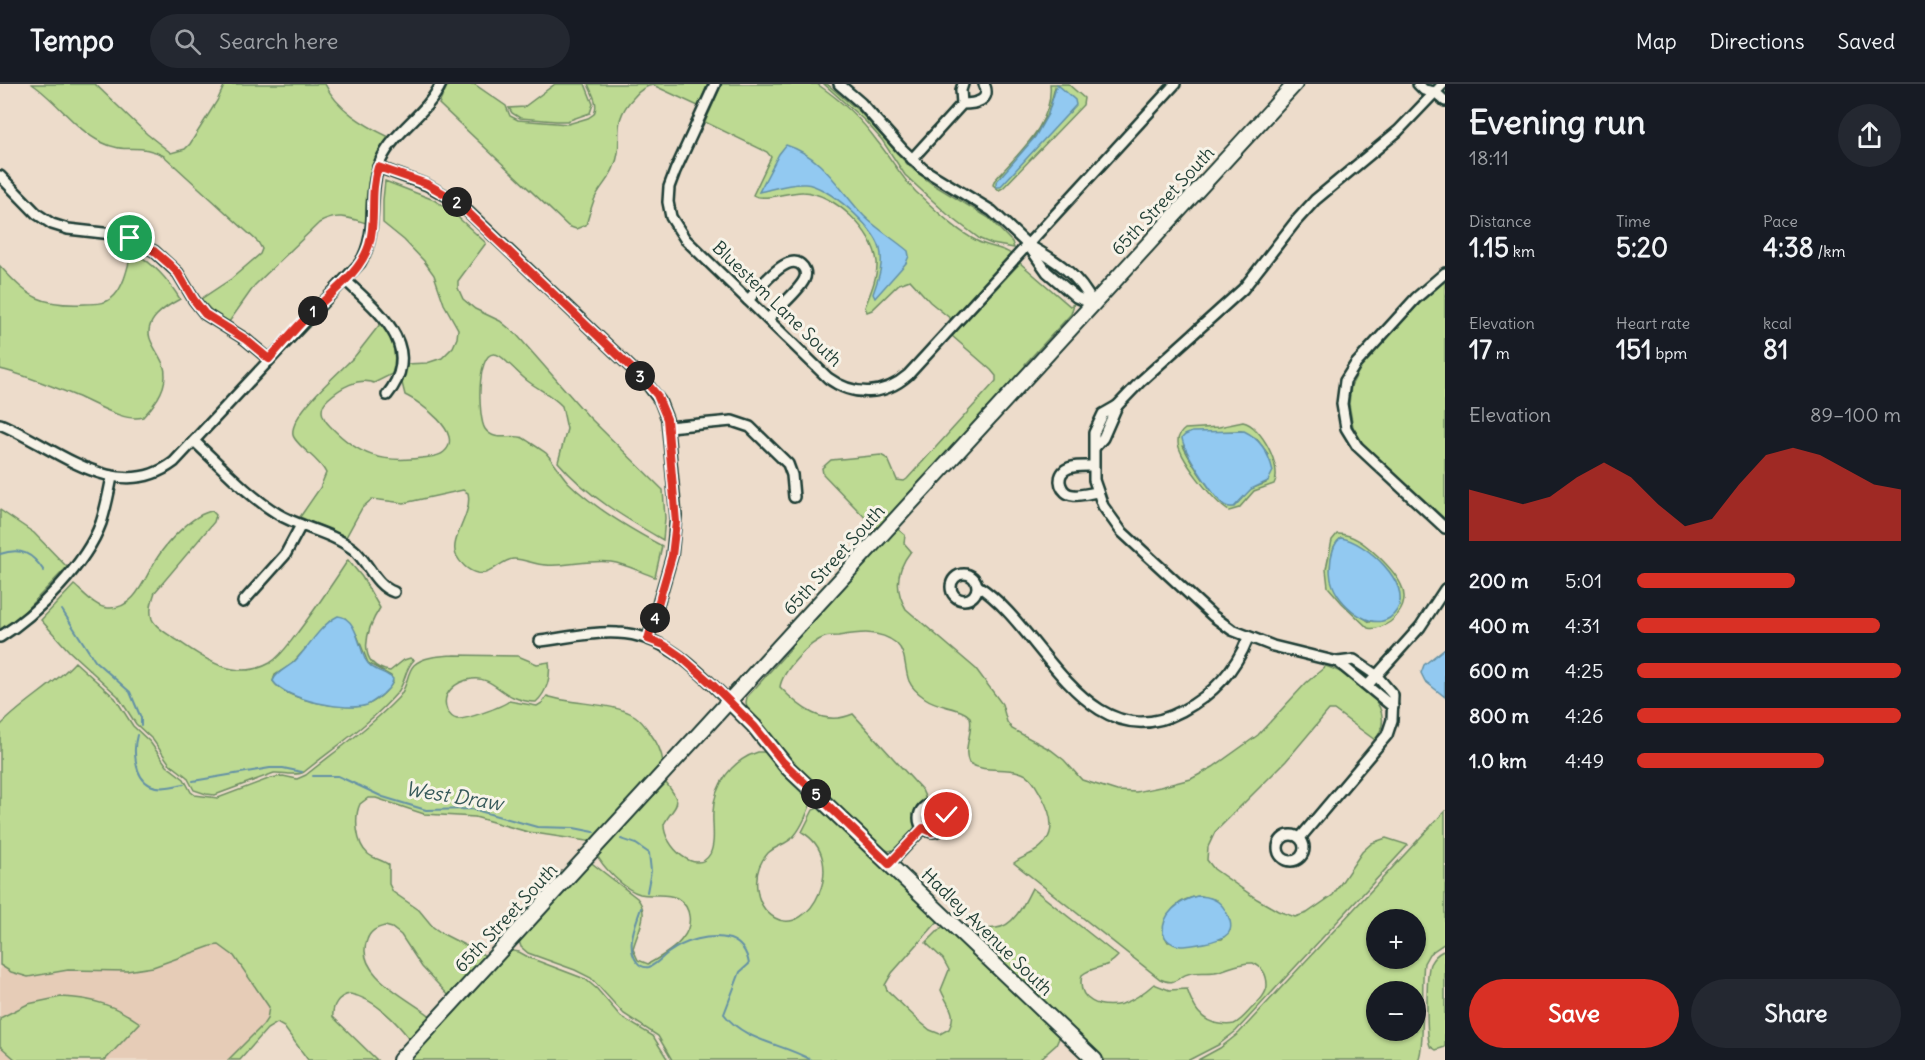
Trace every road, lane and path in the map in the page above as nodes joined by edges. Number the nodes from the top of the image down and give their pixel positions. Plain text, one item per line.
1 (441, 84) edge
2 (715, 84) edge
3 (839, 84) edge
4 (963, 84) edge
5 (984, 84) edge
6 (1295, 84) edge
7 (1418, 84) edge
8 (1443, 84) edge
9 (1168, 86) edge
10 (1435, 88) edge
11 (1445, 101) edge
12 (962, 104) junction
13 (912, 159) junction
14 (378, 167) junction
15 (0, 176) edge
16 (1028, 244) junction
17 (1445, 273) edge
18 (345, 280) junction
19 (748, 300) junction
20 (1093, 304) junction
21 (768, 319) junction
22 (269, 359) junction
23 (387, 395) dead end
24 (0, 424) edge
25 (668, 427) junction
26 (194, 441) junction
27 (1093, 466) junction
28 (112, 477) junction
29 (1097, 492) junction
30 (794, 496) dead end
31 (301, 525) junction
32 (1445, 528) edge
33 (978, 586) dead end
34 (1445, 589) edge
35 (394, 592) dead end
36 (243, 602) dead end
37 (0, 637) edge
38 (1248, 638) junction
39 (648, 639) junction
40 (540, 641) dead end
41 (1338, 662) junction
42 (1376, 675) junction
43 (1368, 685) junction
44 (729, 701) junction
45 (1393, 707) junction
46 (923, 828) dead end
47 (1300, 838) dead end
48 (889, 864) junction
49 (400, 1060) edge
50 (1095, 1060) edge

1 - 14 street
2 - 19 street, Bluestem Lane South
3 - 13 street
4 - 12 street
5 - 12 street
6 - 20 street, 65th Street South
7 - 10 street
8 - 10 street
9 - 16 street, Bluestem Lane South
10 - 11 street
10 - 27 street
12 - 13 street
13 - 16 street
14 - 18 street
14 - 25 street
15 - 22 street
16 - 20 street
16 - 20 street
16 - 21 street, Bluestem Lane South
17 - 32 street
18 - 22 street
18 - 23 street
19 - 21 street, Bluestem Lane South
19 - 21 street
20 - 44 street, 65th Street South
22 - 26 street
24 - 28 street
25 - 30 street
25 - 39 street
26 - 28 street
26 - 31 street
27 - 29 street
27 - 29 street
28 - 37 street
29 - 38 street
31 - 35 street
31 - 36 street
33 - 38 street
34 - 42 street
38 - 41 street
39 - 40 street
39 - 44 street
41 - 42 street
41 - 43 street
42 - 43 street
42 - 45 street
43 - 45 street
44 - 48 street, Hadley Avenue South
44 - 49 street, 65th Street South
45 - 47 street
46 - 48 street
48 - 50 street, Hadley Avenue South

